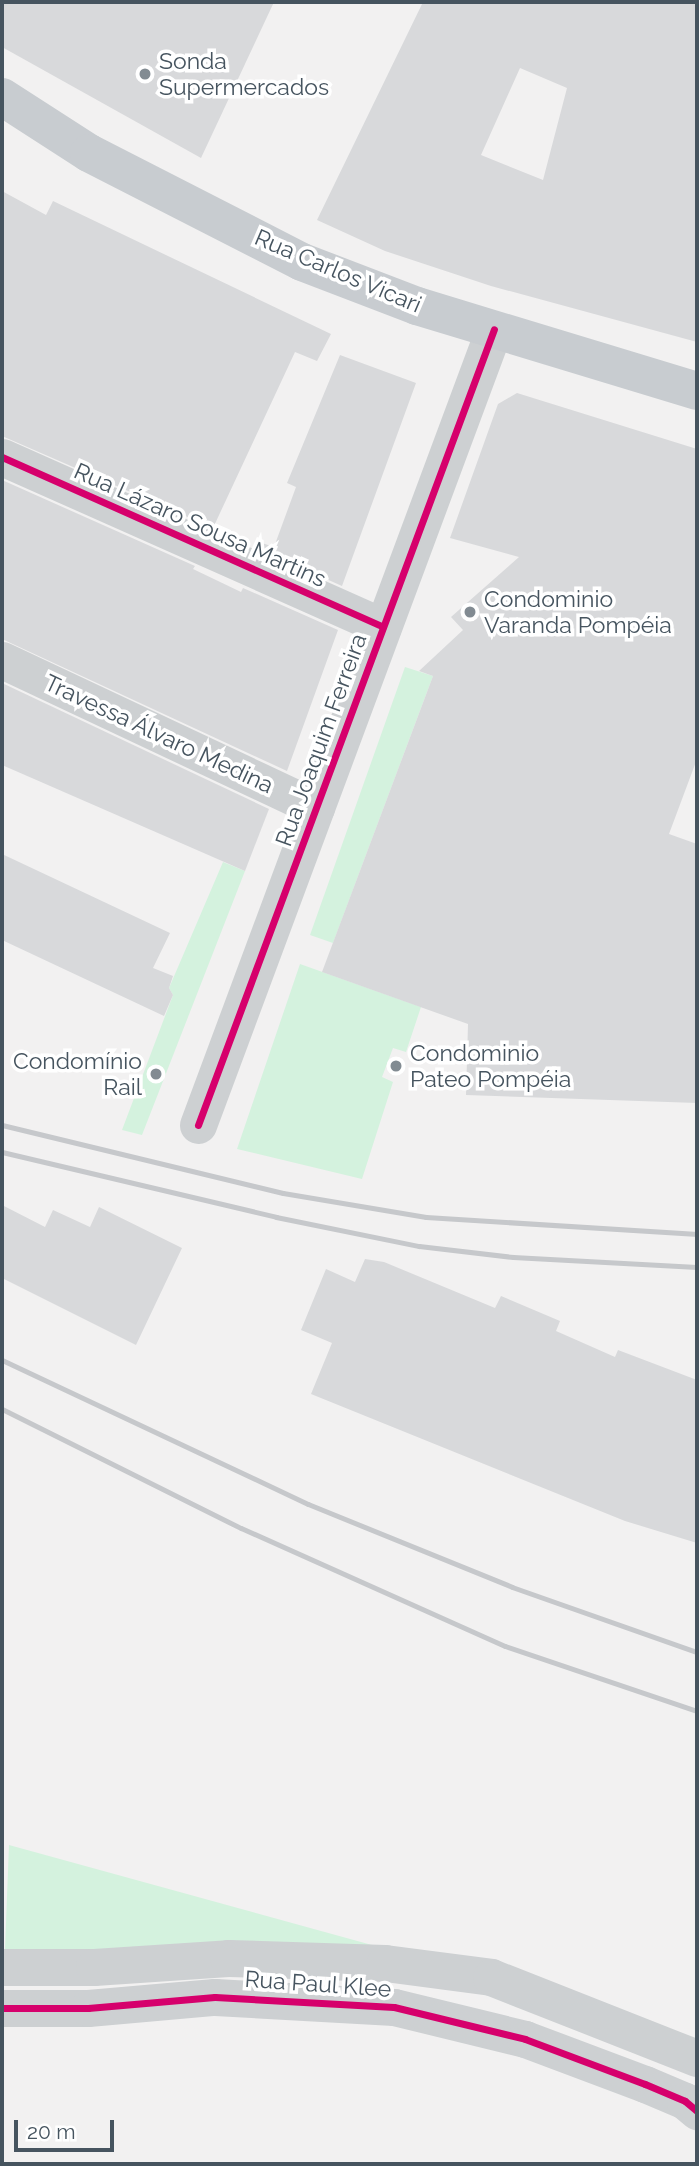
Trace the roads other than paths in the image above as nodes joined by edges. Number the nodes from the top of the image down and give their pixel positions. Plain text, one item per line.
1 (2, 97) edge
2 (494, 329) junction
3 (697, 391) edge
4 (2, 457) edge
5 (383, 627) junction
6 (2, 660) edge
7 (316, 808) junction
8 (198, 1125) dead end
9 (2, 1967) edge
10 (2, 2008) edge
11 (697, 2058) edge
12 (697, 2111) edge

1 - 2 main road, Rua Carlos Vicari
2 - 3 main road, Rua Carlos Vicari
2 - 5 street, Rua Joaquim Ferreira
4 - 5 street, Rua Lázaro Sousa Martins
5 - 7 street, Rua Joaquim Ferreira
6 - 7 street, Travessa Álvaro Medina
7 - 8 street, Rua Joaquim Ferreira
9 - 11 street, Rua Paul Klee
10 - 12 street, Rua Paul Klee

